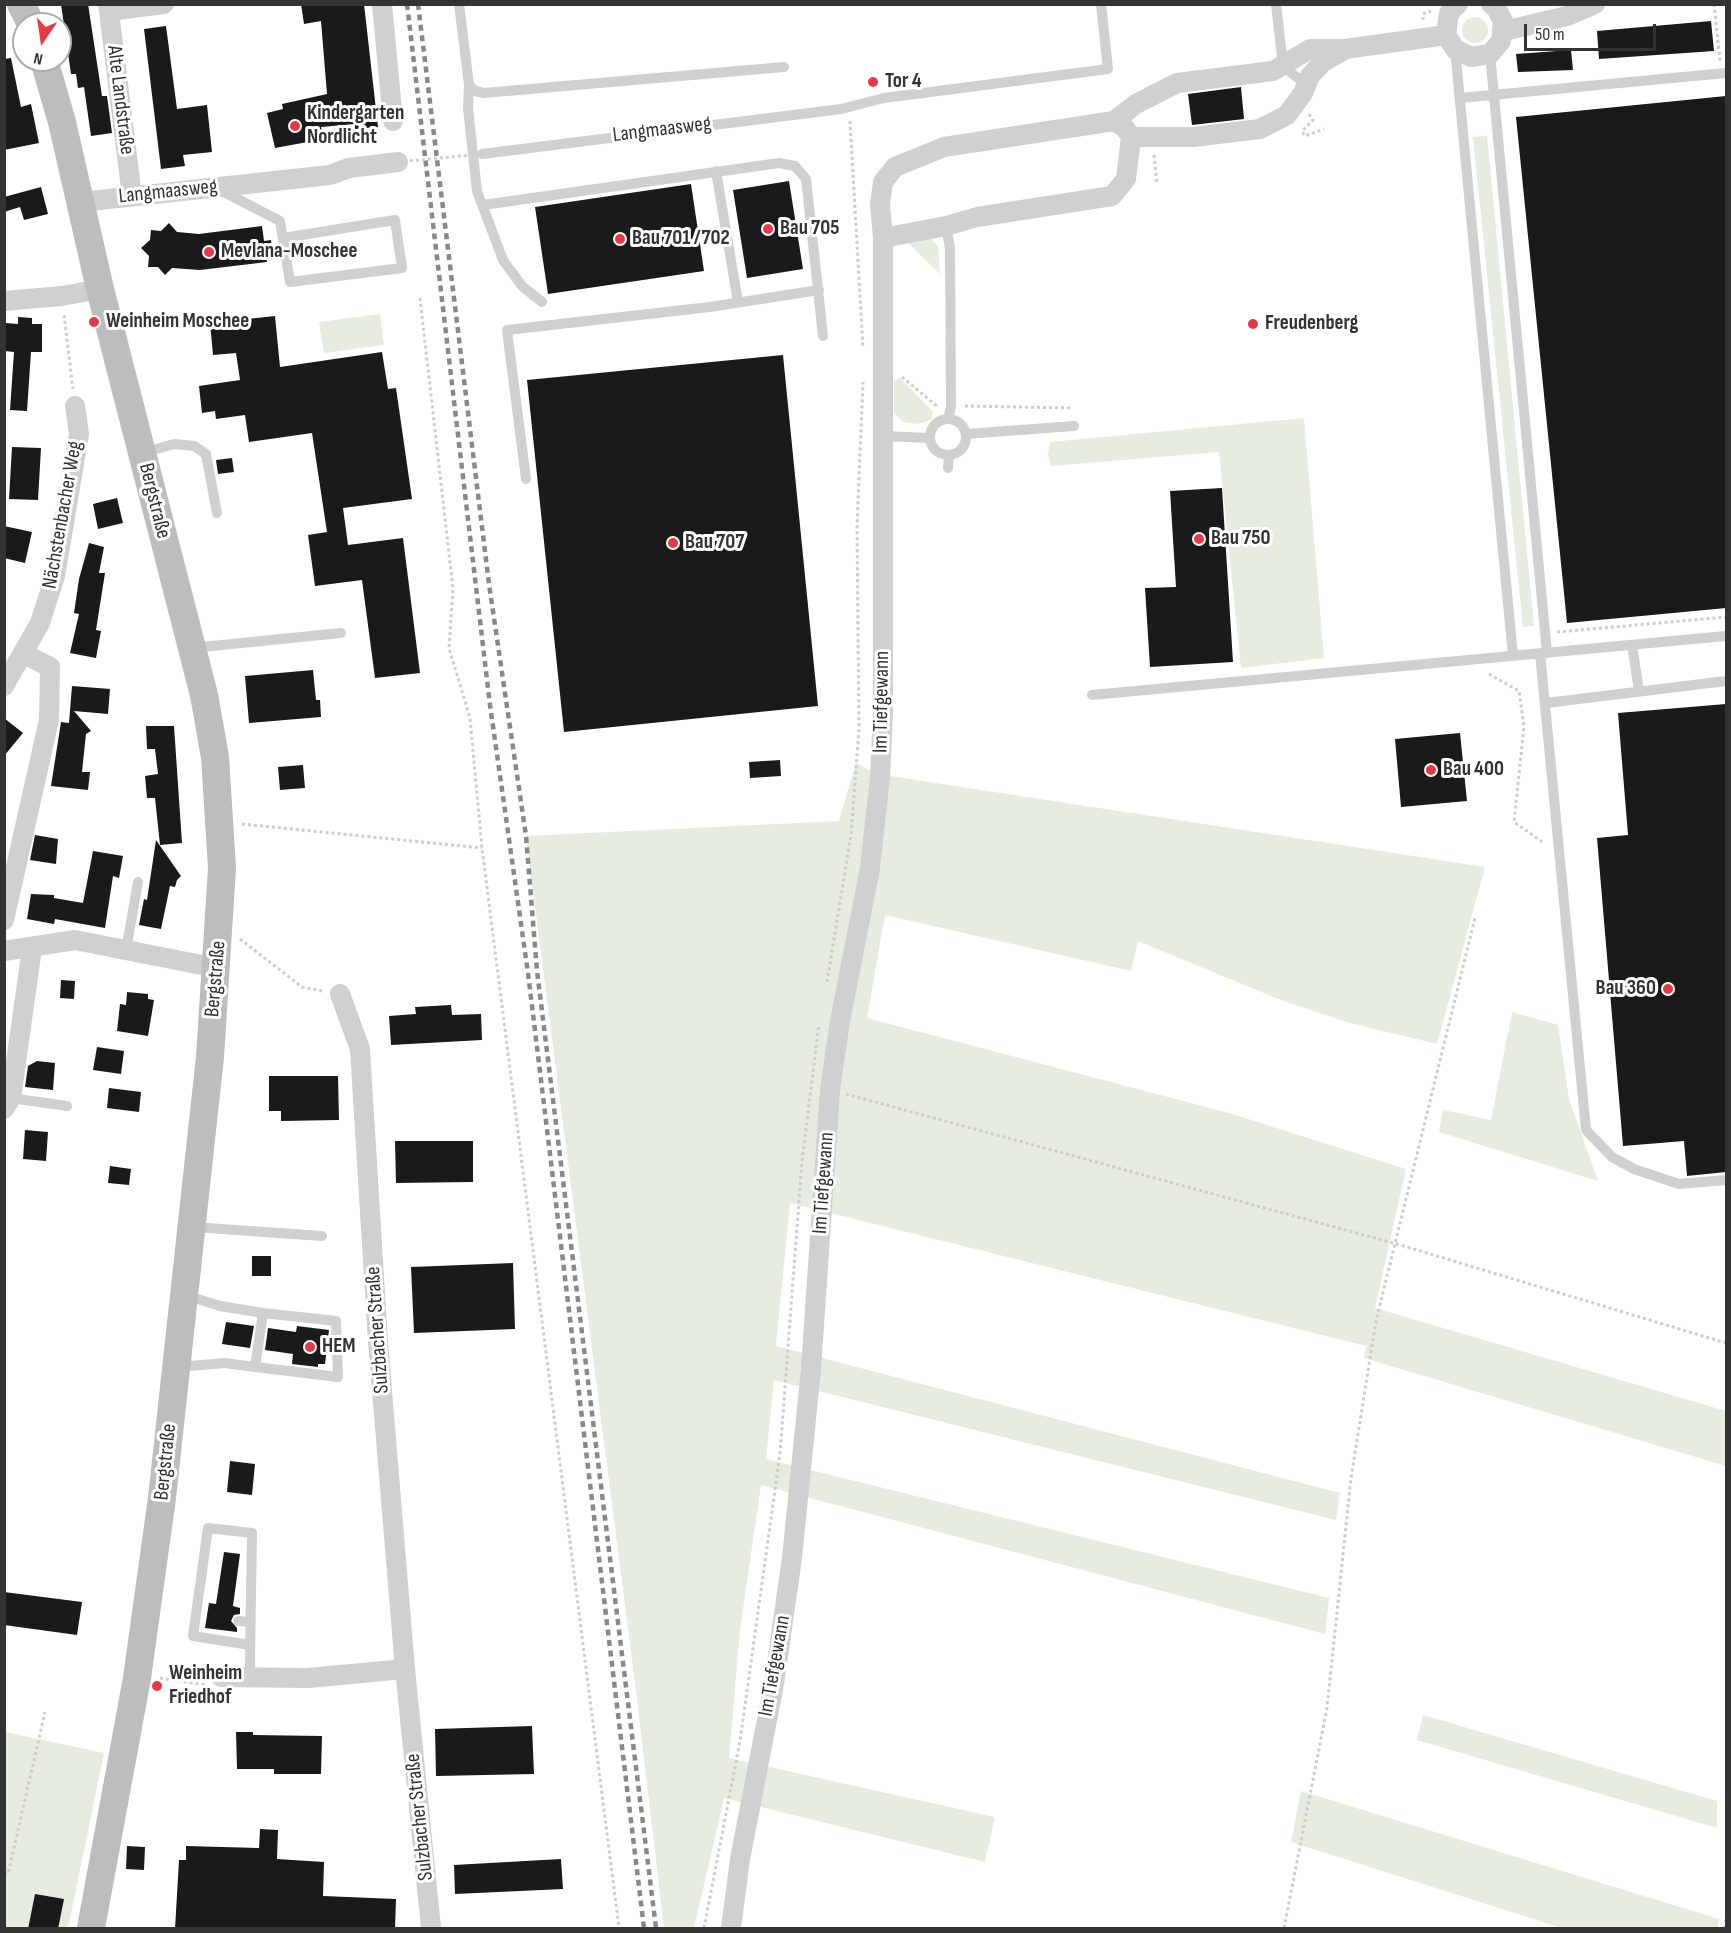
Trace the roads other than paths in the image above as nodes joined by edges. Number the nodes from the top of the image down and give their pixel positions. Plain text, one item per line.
1 (164, 4) edge
2 (382, 4) edge
3 (459, 4) edge
4 (1101, 4) edge
5 (1276, 4) edge
6 (1458, 4) edge
7 (1491, 4) edge
8 (1595, 4) edge
9 (108, 8) edge
10 (1504, 31) junction
11 (1450, 42) junction
12 (1345, 49) junction
13 (1490, 54) junction
14 (1283, 66) junction
15 (784, 67) dead end
16 (47, 72) edge
17 (1724, 74) edge
18 (469, 85) junction
19 (1306, 85) junction
20 (1494, 95) junction
21 (1460, 98) junction
22 (393, 121) dead end
23 (1114, 121) junction
24 (1131, 137) junction
25 (482, 153) road end
26 (398, 162) road end
27 (716, 171) junction
28 (214, 187) junction
29 (132, 196) junction
30 (81, 202) junction
31 (483, 204) junction
32 (946, 226) junction
33 (283, 238) junction
34 (883, 238) junction
35 (100, 289) junction
36 (819, 290) junction
37 (4, 301) edge
38 (542, 302) dead end
39 (738, 302) junction
40 (823, 336) dead end
41 (75, 406) road end
42 (948, 419) junction
43 (1074, 426) dead end
44 (966, 434) junction
45 (883, 436) junction
46 (930, 438) junction
47 (142, 453) junction
48 (949, 455) junction
49 (948, 468) dead end
50 (526, 479) dead end
51 (217, 513) dead end
52 (341, 633) dead end
53 (1726, 636) edge
54 (1632, 645) junction
55 (191, 648) junction
56 (1544, 653) junction
57 (24, 654) junction
58 (1513, 656) junction
59 (1726, 681) edge
60 (4, 686) edge
61 (1639, 692) junction
62 (1092, 695) dead end
63 (1546, 704) junction
64 (138, 882) dead end
65 (4, 920) edge
66 (32, 948) junction
67 (126, 950) junction
68 (4, 951) edge
69 (217, 968) junction
70 (340, 994) road end
71 (8, 1103) edge
72 (67, 1106) dead end
73 (1726, 1180) edge
74 (192, 1227) junction
75 (322, 1236) dead end
76 (185, 1295) junction
77 (263, 1313) junction
78 (176, 1367) junction
79 (255, 1367) junction
80 (238, 1620) dead end
81 (250, 1622) junction
82 (250, 1645) junction
83 (405, 1669) junction
84 (221, 1677) road end
85 (250, 1677) junction
86 (94, 1923) edge
87 (431, 1929) edge
88 (731, 1929) edge

1 - 9 street
2 - 22 street
3 - 18 lane
4 - 25 lane, Langmaasweg
5 - 14 lane
6 - 11 street
7 - 10 street
8 - 10 street
9 - 29 street, Alte Landstraße
10 - 13 street
11 - 12 street
11 - 13 street
11 - 21 lane
12 - 14 street
12 - 19 street
13 - 20 lane
14 - 19 lane
14 - 23 street
15 - 18 lane
16 - 30 main road, Bergstraße
17 - 20 lane
18 - 31 lane
19 - 24 street
20 - 21 lane
20 - 56 lane
21 - 58 lane
23 - 24 street
23 - 34 street, Im Tiefgewann
24 - 32 street
26 - 28 street, Langmaasweg
27 - 31 lane
27 - 36 lane
27 - 39 lane
28 - 29 street, Langmaasweg
28 - 33 lane
29 - 30 street, Langmaasweg
30 - 35 main road, Bergstraße
31 - 38 lane
32 - 34 street
32 - 42 lane
33 - 33 lane
34 - 45 street, Im Tiefgewann
35 - 37 street
35 - 47 main road, Bergstraße
36 - 39 lane
36 - 40 lane
39 - 50 lane
41 - 57 street, Nächstenbacher Weg
42 - 44 lane
42 - 46 lane
43 - 44 lane
44 - 48 lane
45 - 46 lane
45 - 88 street, Im Tiefgewann
46 - 48 lane
47 - 51 lane
47 - 55 main road, Bergstraße
48 - 49 lane
52 - 55 lane
53 - 54 lane
54 - 56 lane
54 - 61 lane
55 - 69 main road, Bergstraße
56 - 58 lane
56 - 63 lane
57 - 60 street, Nächstenbacher Weg
57 - 65 street
58 - 62 lane
59 - 61 lane
61 - 63 lane
63 - 73 lane
64 - 67 lane
66 - 67 street
66 - 68 street
66 - 71 street
67 - 69 street
69 - 74 main road, Bergstraße
70 - 83 street, Sulzbacher Straße
71 - 72 lane
74 - 75 lane
74 - 76 main road, Bergstraße
76 - 77 lane
76 - 78 main road, Bergstraße
77 - 79 lane
77 - 79 lane
78 - 79 lane
78 - 86 main road, Bergstraße
80 - 81 lane
81 - 82 lane
81 - 82 lane
82 - 85 lane
83 - 85 street
83 - 87 street, Sulzbacher Straße
84 - 85 street

